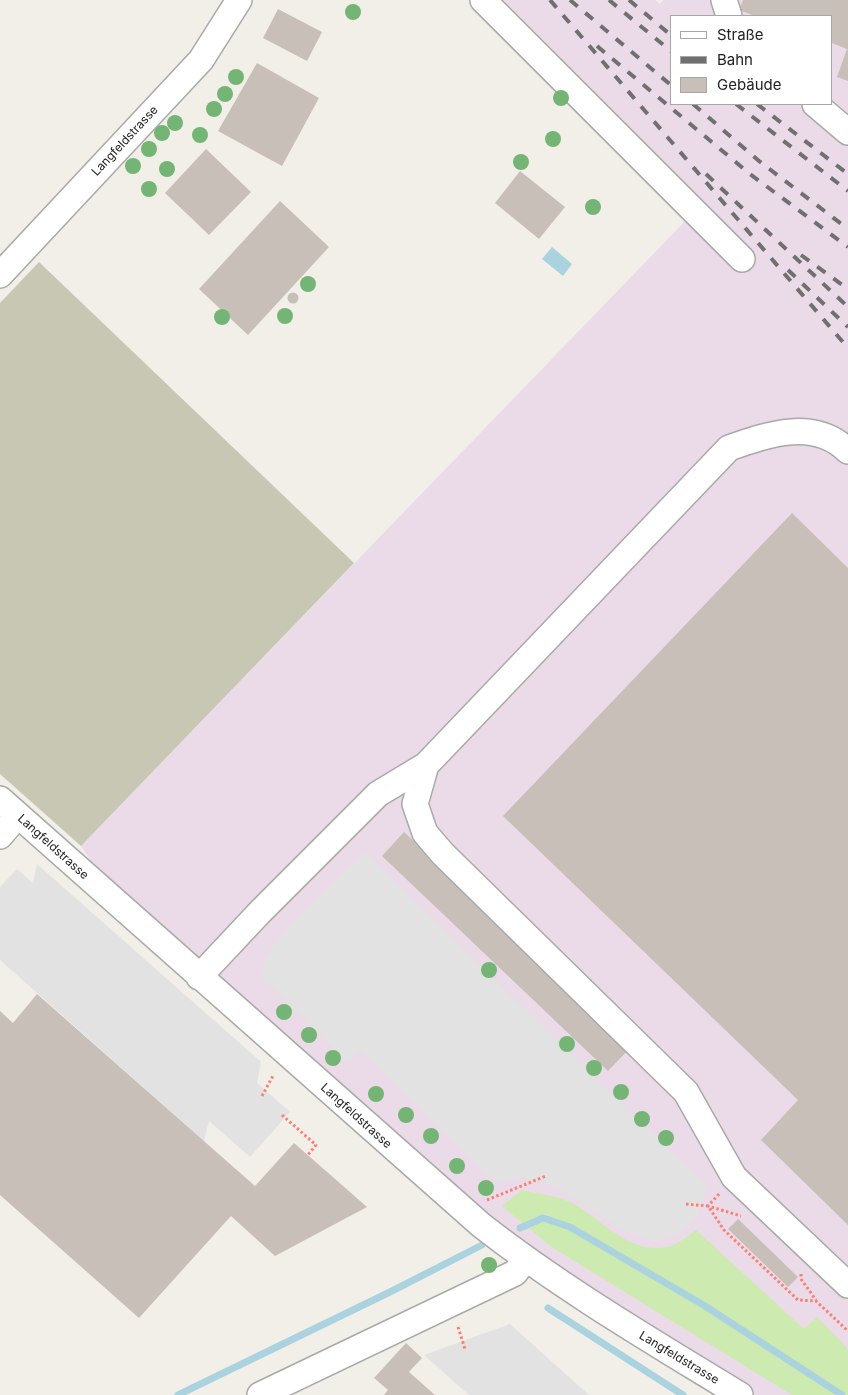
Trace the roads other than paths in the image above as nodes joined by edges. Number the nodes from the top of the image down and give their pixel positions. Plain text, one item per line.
1 (238, 0) edge
2 (484, 0) edge
3 (724, 0) edge
4 (729, 15) edge
5 (816, 105) edge
6 (848, 132) edge
7 (742, 259) dead end
8 (0, 275) edge
9 (848, 451) edge
10 (426, 765) junction
11 (0, 799) edge
12 (18, 816) junction
13 (0, 836) edge
14 (199, 976) junction
15 (525, 1260) junction
16 (848, 1285) edge
17 (260, 1395) edge
18 (740, 1395) edge

1 - 8 street, Langfeldstrasse
2 - 7 street
3 - 4 street
5 - 6 street
9 - 10 street
10 - 14 street
10 - 16 street
11 - 12 street, Langfeldstrasse
12 - 13 street
12 - 14 street, Langfeldstrasse
14 - 15 street, Langfeldstrasse
15 - 17 street
15 - 18 street, Langfeldstrasse

